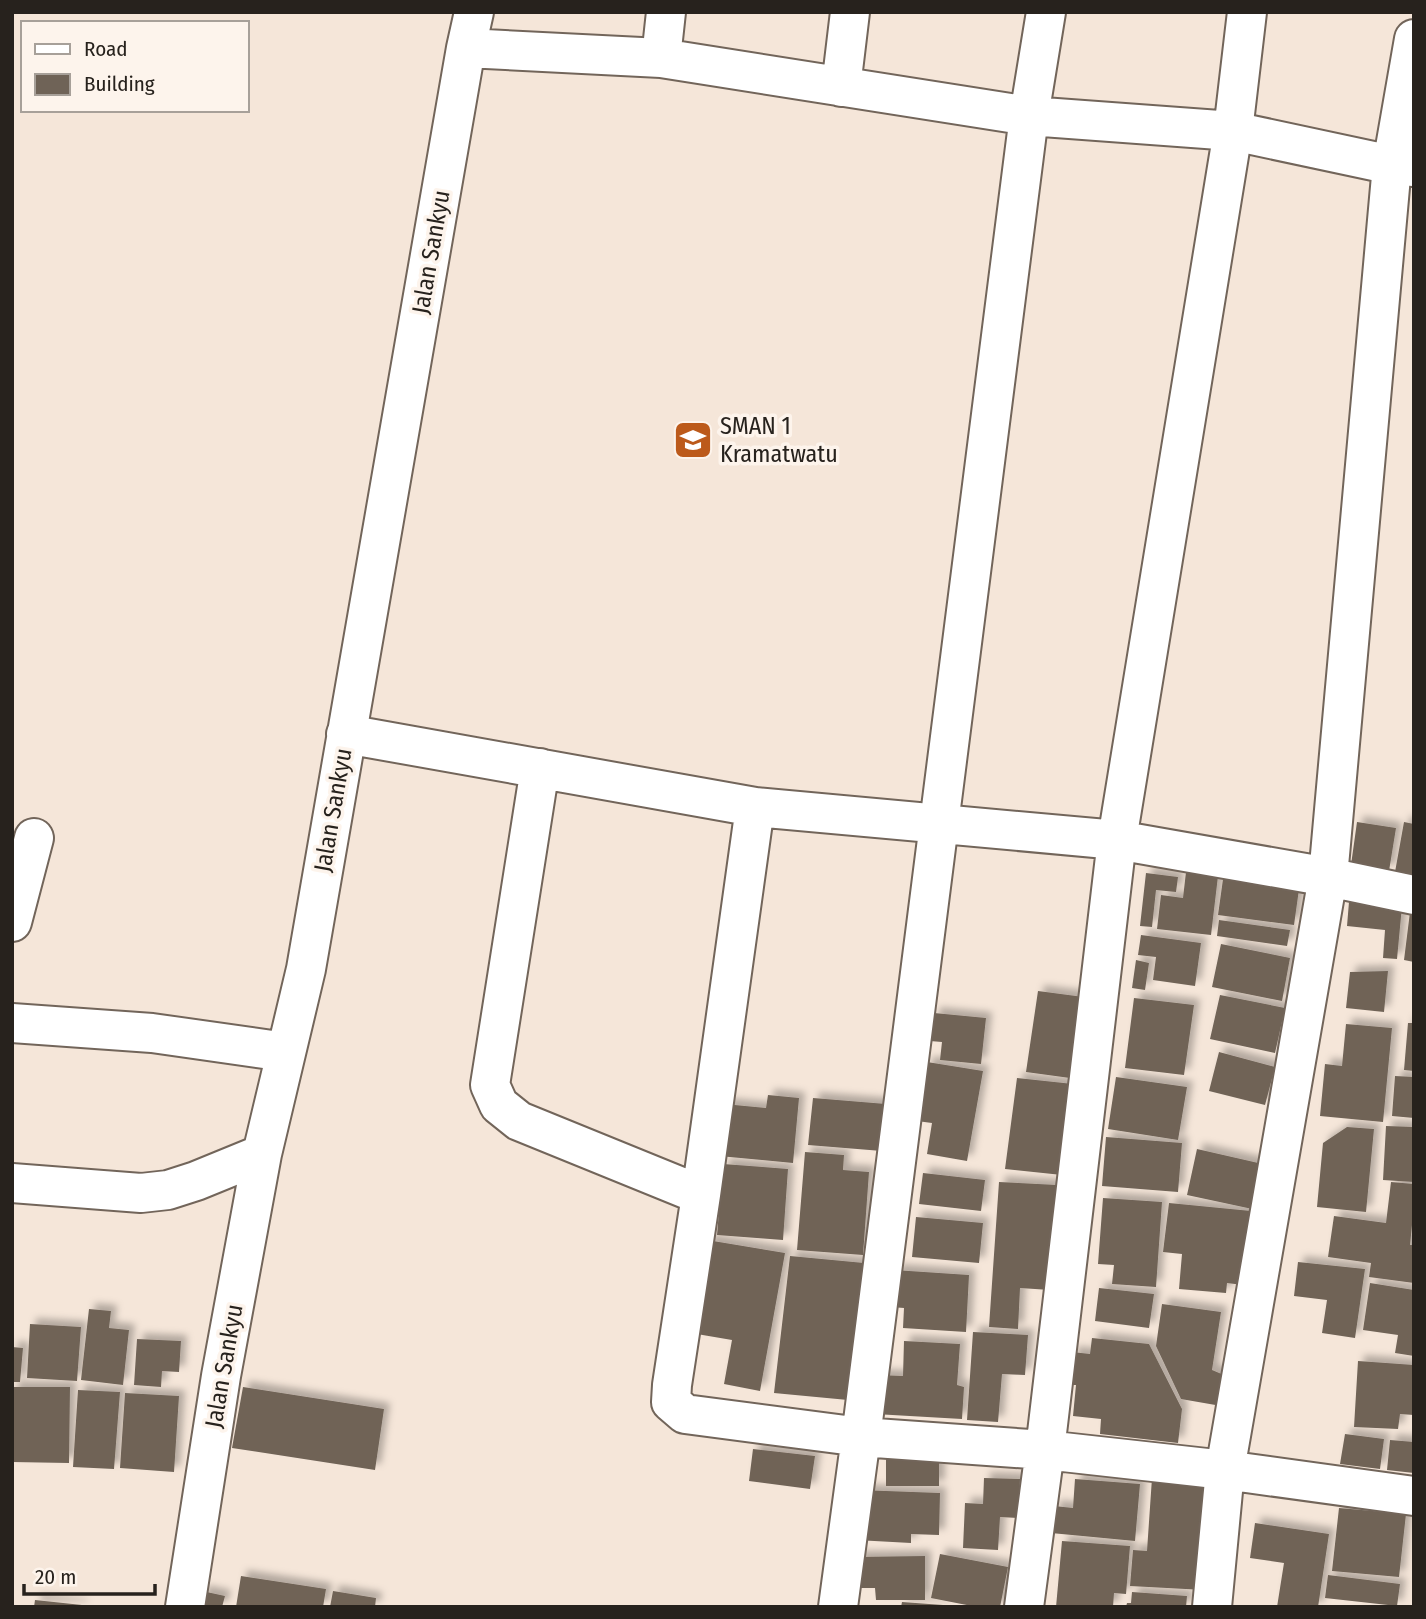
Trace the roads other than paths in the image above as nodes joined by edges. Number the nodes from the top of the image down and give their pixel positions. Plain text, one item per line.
1 (666, 12) edge
2 (850, 12) edge
3 (1046, 12) edge
4 (1247, 12) edge
5 (470, 30) edge
6 (1414, 39) edge
7 (661, 58) junction
8 (841, 87) junction
9 (1029, 116) junction
10 (1233, 131) junction
11 (1403, 166) edge
12 (346, 734) junction
13 (540, 768) junction
14 (755, 807) junction
15 (939, 825) junction
16 (34, 838) dead end
17 (1117, 840) junction
18 (1328, 877) junction
19 (1414, 895) edge
20 (12, 922) edge
21 (12, 1023) edge
22 (286, 1052) junction
23 (262, 1154) junction
24 (12, 1183) edge
25 (701, 1195) junction
26 (861, 1437) junction
27 (1045, 1450) junction
28 (1225, 1470) junction
29 (1414, 1496) edge
30 (185, 1607) edge
31 (838, 1607) edge
32 (1024, 1607) edge
33 (1212, 1607) edge

1 - 7 street
2 - 8 street
3 - 9 street
4 - 10 street
5 - 7 street
5 - 12 street, Jalan Sankyu
6 - 11 street
7 - 8 street
8 - 9 street
9 - 10 street
9 - 15 street
10 - 11 street
10 - 17 street
11 - 18 street
12 - 13 street
12 - 22 street, Jalan Sankyu
13 - 14 street
13 - 25 street
14 - 15 street
14 - 25 street
15 - 17 street
15 - 26 street
16 - 20 street
17 - 18 street
17 - 27 street
18 - 19 street
18 - 28 street
21 - 22 street
22 - 23 street, Jalan Sankyu
23 - 24 street
23 - 30 street, Jalan Sankyu
25 - 26 street
26 - 27 street
26 - 31 street
27 - 28 street
27 - 32 street
28 - 29 street
28 - 33 street

